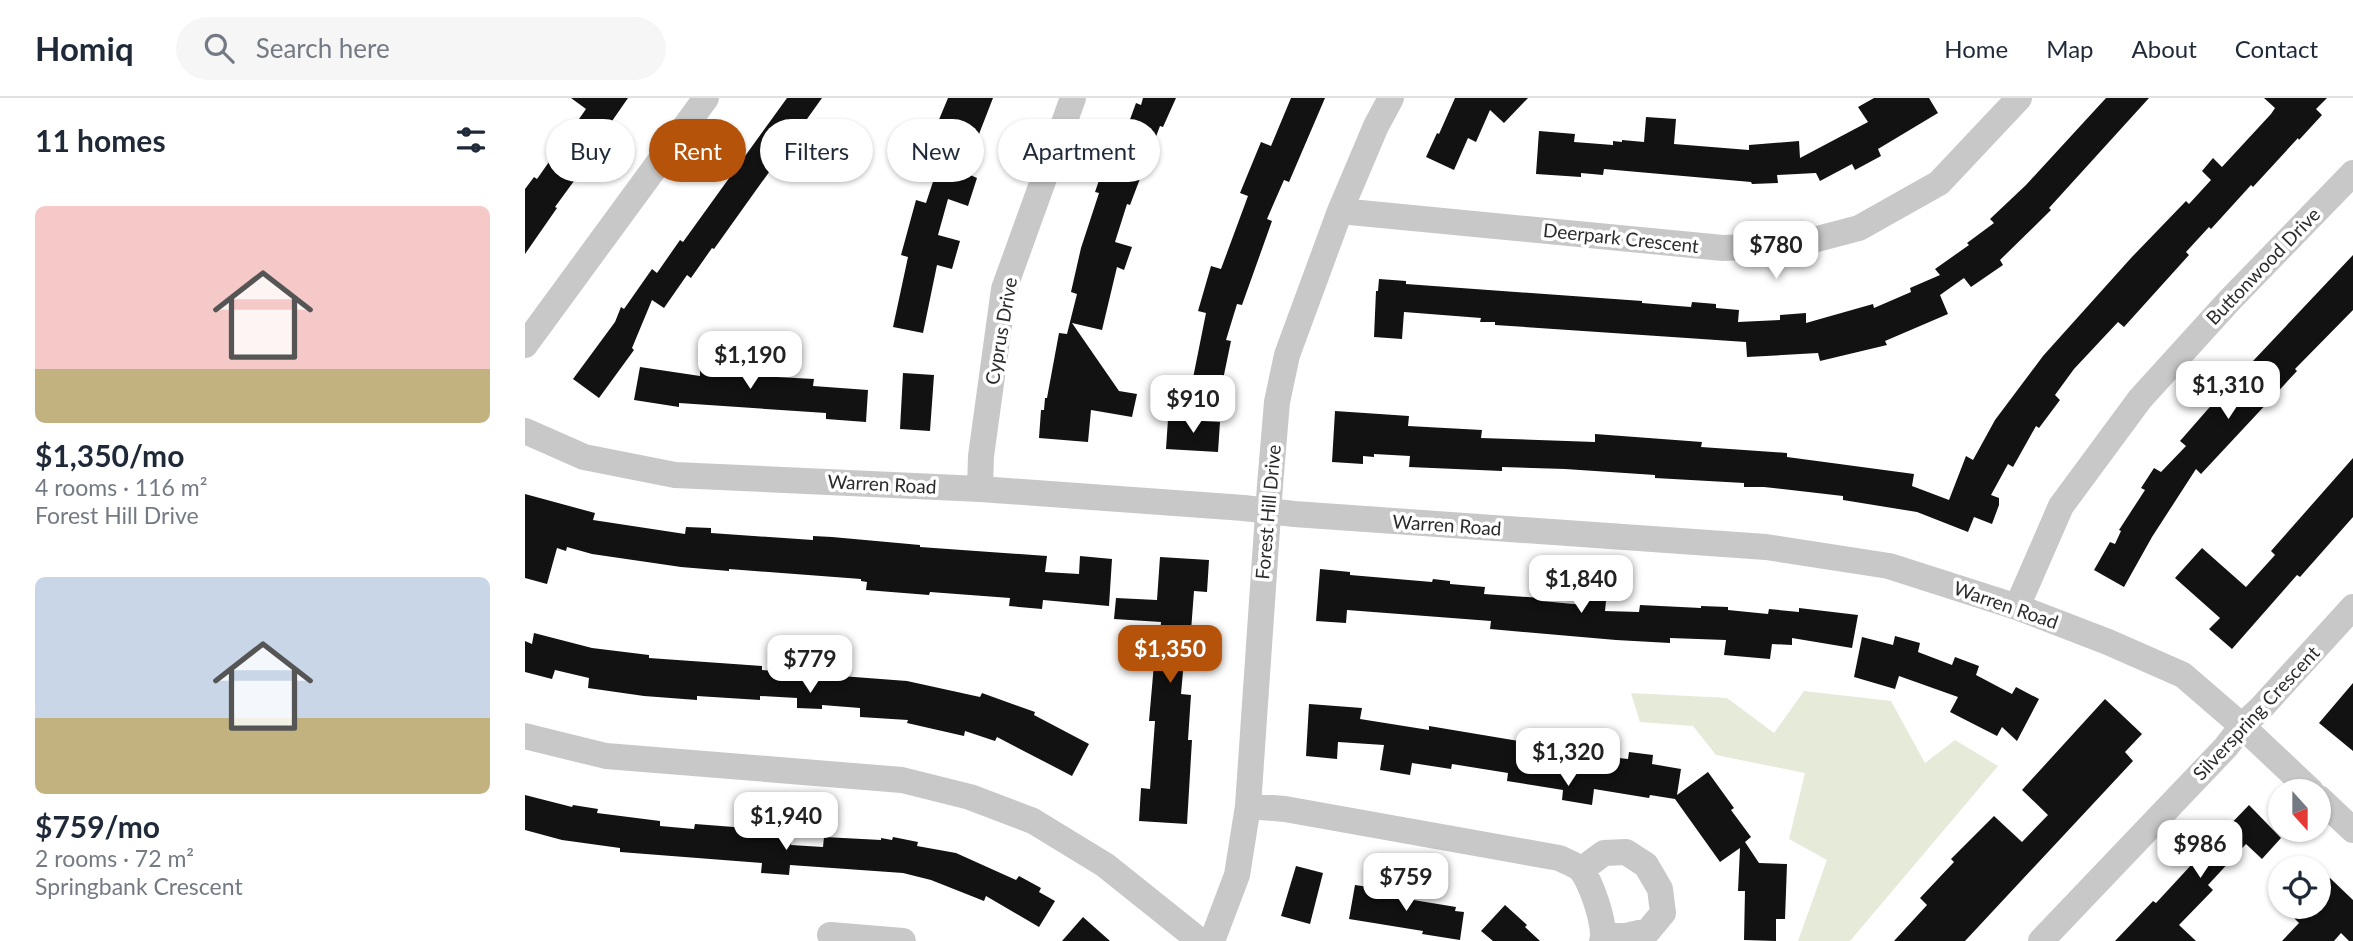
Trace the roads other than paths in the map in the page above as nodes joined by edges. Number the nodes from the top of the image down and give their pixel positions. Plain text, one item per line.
1 (706, 98) edge
2 (1073, 98) edge
3 (1391, 98) edge
4 (2019, 98) edge
5 (2353, 173) edge
6 (1341, 211) junction
7 (525, 345) edge
8 (525, 432) edge
9 (980, 489) junction
10 (1268, 511) junction
11 (2017, 607) junction
12 (2353, 607) edge
13 (2242, 726) junction
14 (525, 736) edge
15 (2298, 779) edge
16 (1248, 806) junction
17 (2331, 809) edge
18 (2353, 830) edge
19 (1581, 870) junction
20 (830, 935) dead end
21 (1603, 939) edge
22 (903, 941) edge
23 (1201, 941) edge
24 (1212, 941) edge
25 (2041, 941) edge

1 - 7 street
2 - 9 street, Cyprus Drive
3 - 6 street, Forest Hill Drive
4 - 6 street, Deerpark Crescent
5 - 11 street, Buttonwood Drive
6 - 10 street, Forest Hill Drive
8 - 9 street, Warren Road
9 - 10 street, Warren Road
10 - 11 street, Warren Road
10 - 16 street, Forest Hill Drive
11 - 13 street, Warren Road
12 - 13 street, Silverspring Crescent
13 - 15 street, Warren Road
13 - 25 street, Silverspring Crescent
14 - 23 street
16 - 19 street
16 - 24 street, Forest Hill Drive
17 - 18 street
19 - 21 street
19 - 21 street
20 - 22 street

